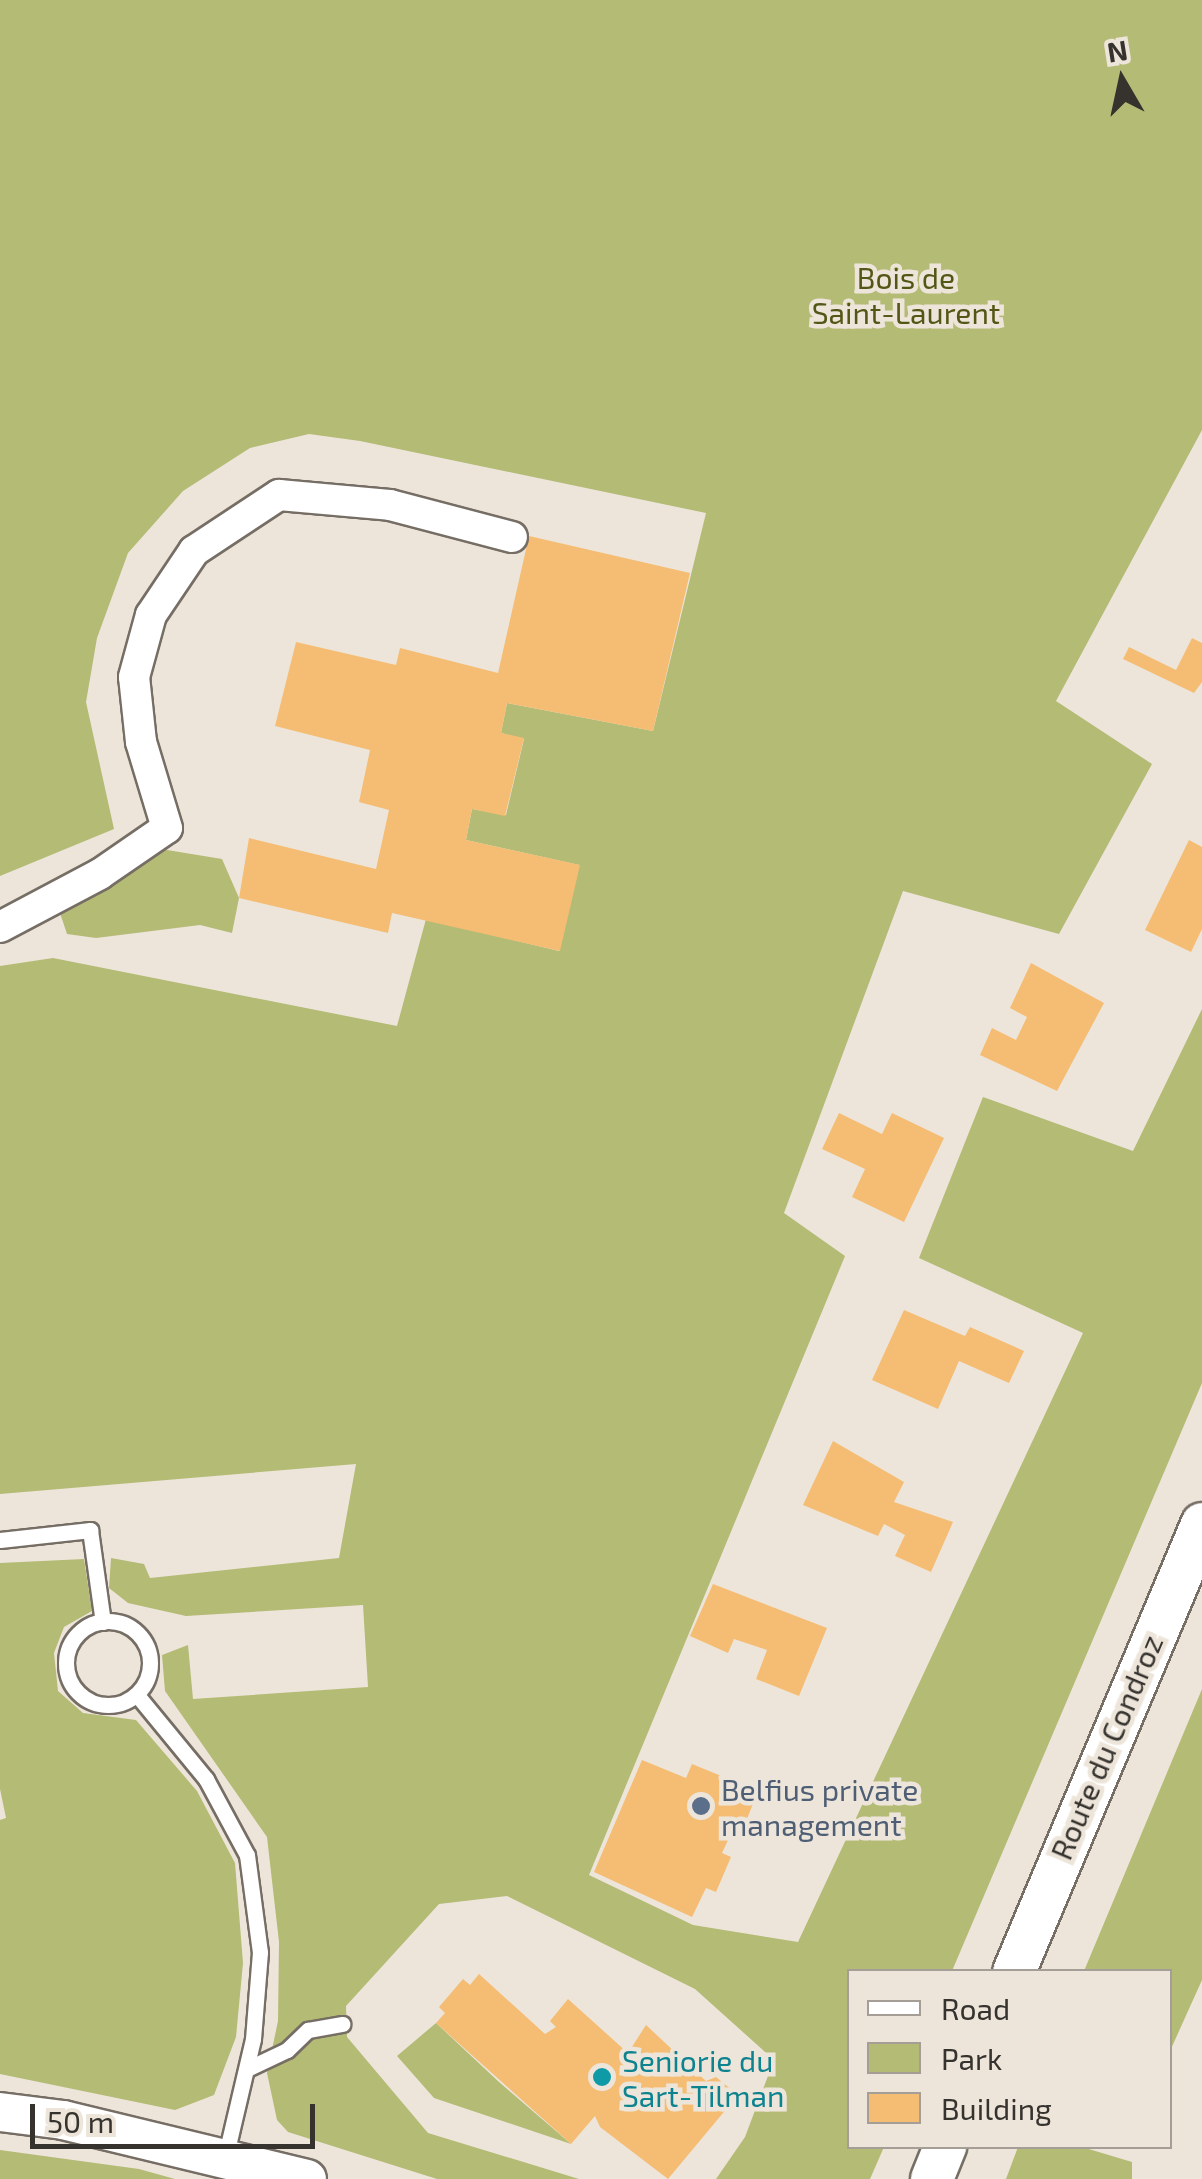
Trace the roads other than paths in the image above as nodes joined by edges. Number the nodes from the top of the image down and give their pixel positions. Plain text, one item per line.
1 (512, 537) dead end
2 (0, 928) edge
3 (1202, 1524) edge
4 (0, 1540) edge
5 (103, 1622) junction
6 (137, 1695) junction
7 (1015, 1969) edge
8 (342, 2024) dead end
9 (249, 2068) junction
10 (0, 2112) edge
11 (943, 2149) edge
12 (225, 2158) junction
13 (307, 2179) edge
14 (932, 2179) edge

1 - 2 street
3 - 7 main road, Route du Condroz
4 - 5 lane
5 - 6 lane
5 - 6 lane
6 - 9 lane
8 - 9 lane
9 - 12 lane
10 - 12 street
11 - 14 main road
12 - 13 street

